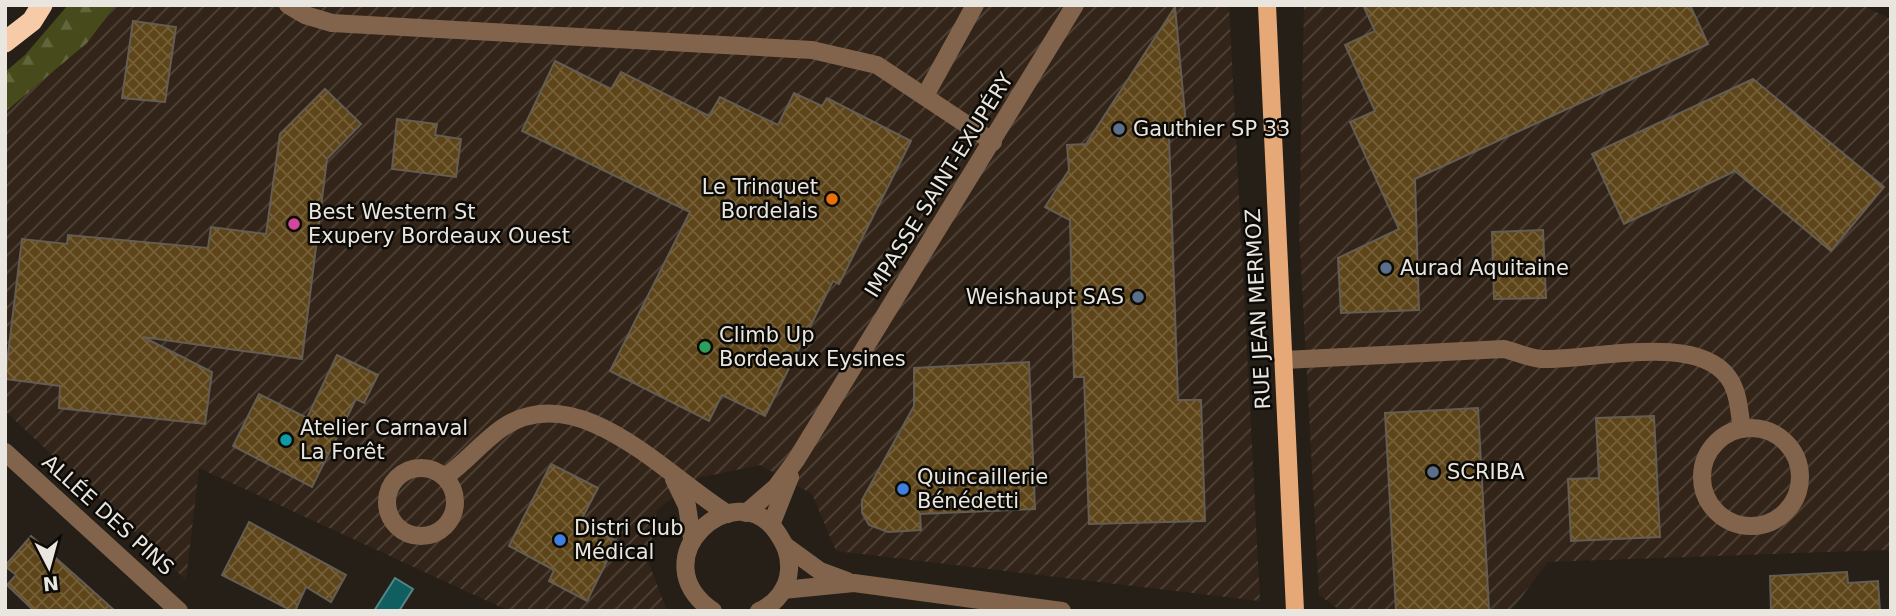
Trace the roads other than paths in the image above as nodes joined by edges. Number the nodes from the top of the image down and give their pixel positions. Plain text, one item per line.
1 (42, 5) edge
2 (288, 5) edge
3 (975, 5) edge
4 (1075, 5) edge
5 (1267, 5) edge
6 (5, 43) edge
7 (925, 96) junction
8 (993, 142) junction
9 (1284, 360) junction
10 (1742, 429) junction
11 (5, 452) edge
12 (796, 460) junction
13 (672, 476) junction
14 (445, 477) dead end
15 (737, 513) junction
16 (771, 525) junction
17 (692, 538) junction
18 (787, 547) junction
19 (853, 583) junction
20 (783, 590) junction
21 (692, 602) edge
22 (180, 611) edge
23 (713, 611) edge
24 (759, 611) edge
25 (1062, 611) edge
26 (1296, 611) edge

1 - 6 highway
2 - 7 street
3 - 7 street
4 - 8 street, IMPASSE SAINT-EXUPÉRY
5 - 9 main road, RUE JEAN MERMOZ
7 - 8 street
8 - 12 street, IMPASSE SAINT-EXUPÉRY
9 - 10 street
9 - 26 main road, RUE JEAN MERMOZ
10 - 10 street
11 - 22 street, ALLÉE DES PINS
12 - 15 street, IMPASSE SAINT-EXUPÉRY
12 - 16 street, IMPASSE SAINT-EXUPÉRY
13 - 14 street
13 - 15 street
13 - 17 street
15 - 16 street
15 - 17 street, IMPASSE SAINT-EXUPÉRY
16 - 18 street
17 - 21 street
18 - 19 street
18 - 20 street
19 - 20 street
19 - 25 street
20 - 24 street
21 - 23 street

